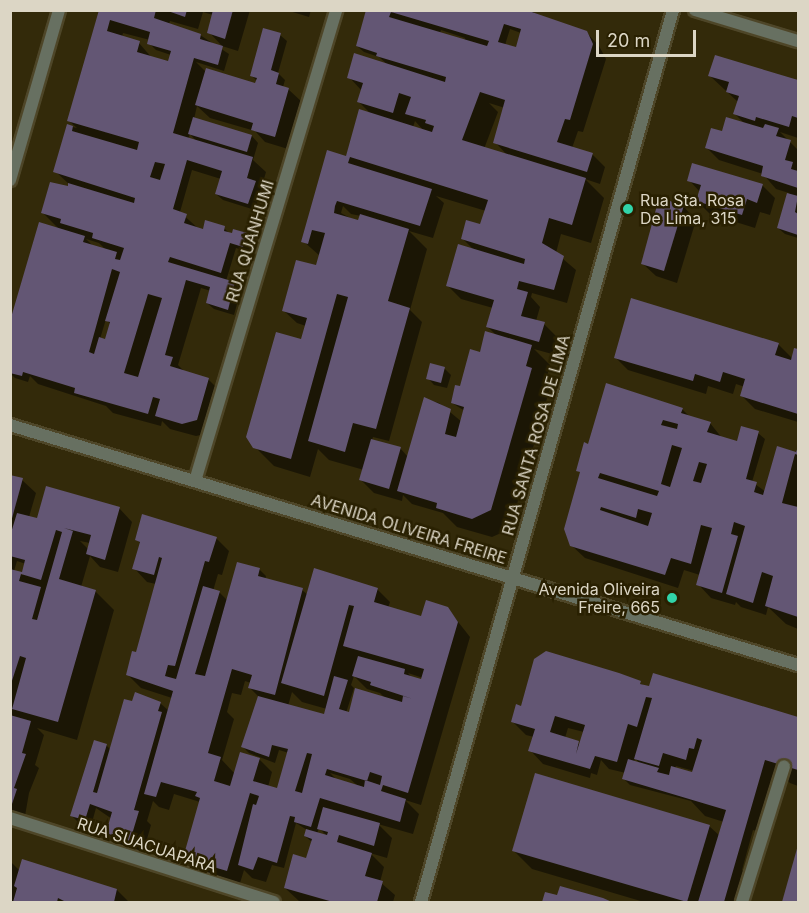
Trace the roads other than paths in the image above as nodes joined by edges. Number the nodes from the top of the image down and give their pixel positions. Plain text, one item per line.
1 (59, 10) edge
2 (336, 10) edge
3 (673, 10) edge
4 (695, 10) edge
5 (798, 41) edge
6 (10, 180) edge
7 (10, 425) edge
8 (195, 481) junction
9 (513, 578) junction
10 (798, 665) edge
11 (784, 766) dead end
12 (10, 818) edge
13 (274, 903) edge
14 (421, 903) edge
15 (742, 903) edge

1 - 6 street
2 - 8 street, RUA QUANHUMI
3 - 9 street, RUA SANTA ROSA DE LIMA
4 - 5 street
7 - 8 street, AVENIDA OLIVEIRA FREIRE
8 - 9 street, AVENIDA OLIVEIRA FREIRE
9 - 10 street, AVENIDA OLIVEIRA FREIRE
9 - 14 street, RUA SANTA ROSA DE LIMA
11 - 15 street
12 - 13 street, RUA SUACUAPARA

